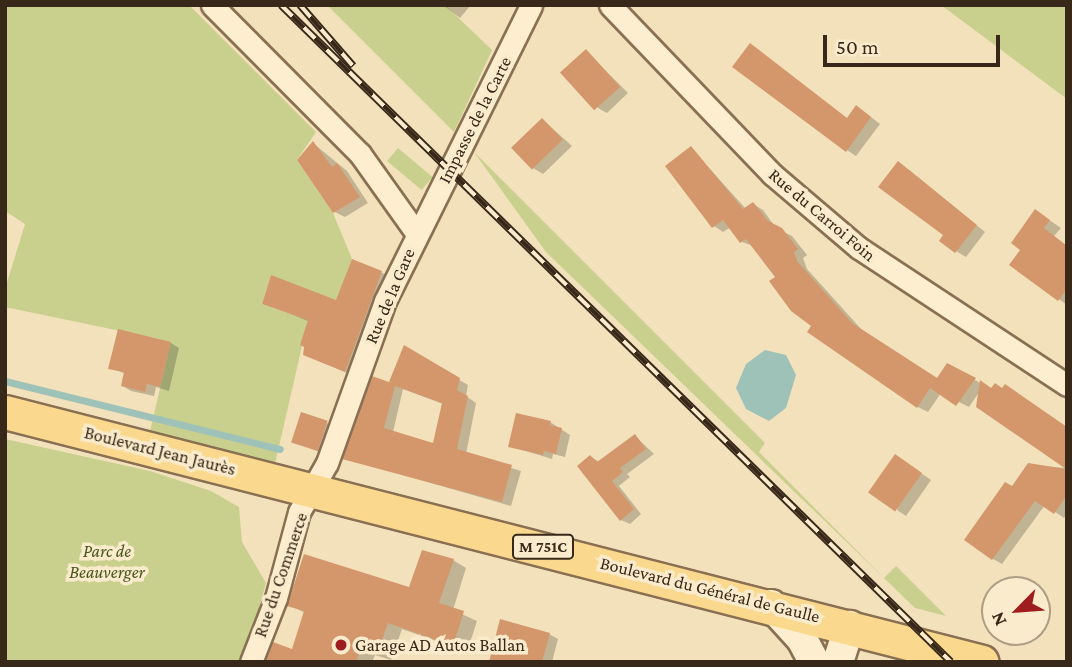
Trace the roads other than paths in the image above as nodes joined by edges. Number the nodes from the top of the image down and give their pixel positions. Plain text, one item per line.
1 (212, 5) edge
2 (531, 5) edge
3 (610, 5) edge
4 (416, 234) junction
5 (1067, 385) edge
6 (5, 412) edge
7 (314, 490) junction
8 (771, 605) junction
9 (850, 626) junction
10 (251, 662) edge
11 (814, 662) edge
12 (838, 662) edge
13 (982, 662) edge

1 - 4 street, Rue de la Gare
2 - 4 street, Impasse de la Carte
3 - 5 street, Rue du Carroi Foin
4 - 7 street, Rue de la Gare
6 - 7 main road, Boulevard Jean Jaurès / M 751C
7 - 8 main road, Boulevard du Général de Gaulle / M 751C
7 - 10 street, Rue du Commerce
8 - 9 main road, Boulevard du Général de Gaulle / M 751C
8 - 11 street
9 - 12 street
9 - 13 main road, Boulevard du Général de Gaulle / M 751C

